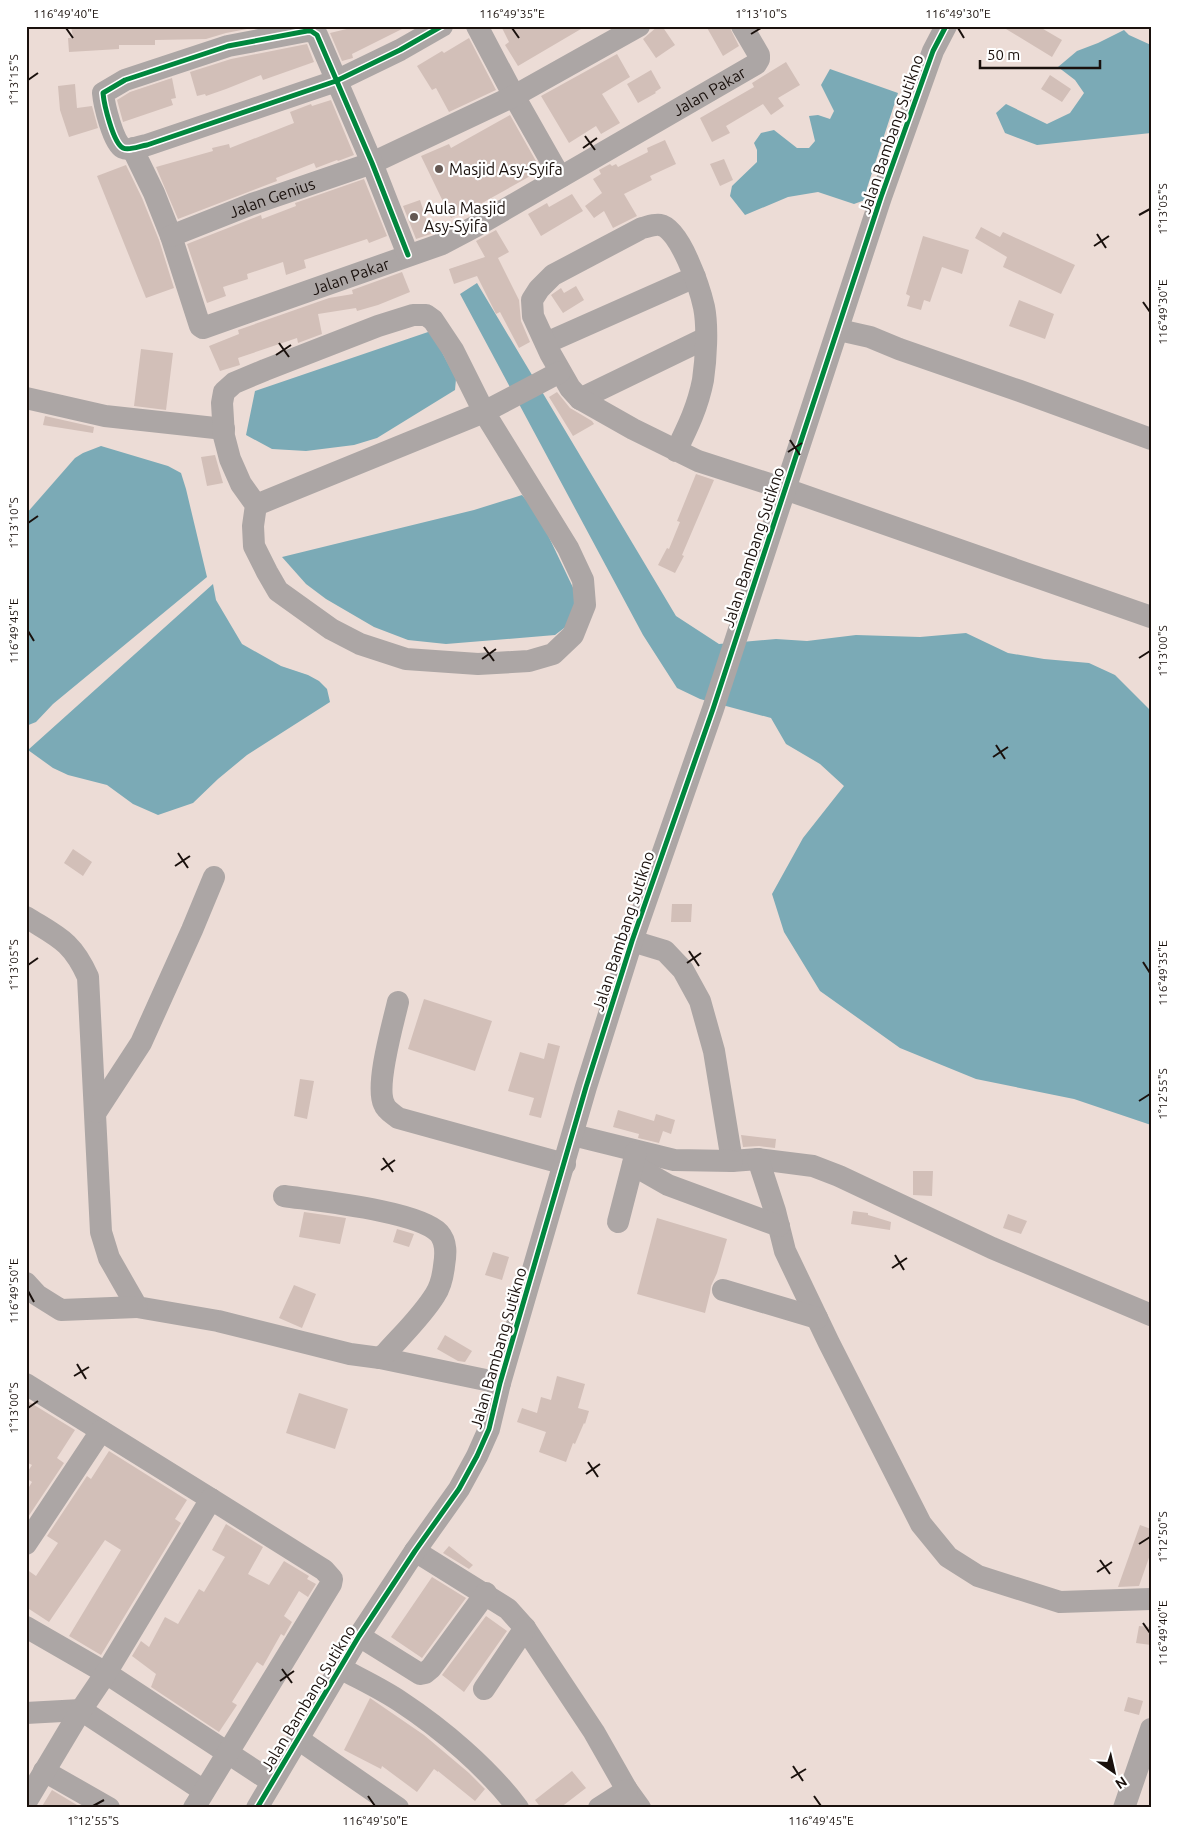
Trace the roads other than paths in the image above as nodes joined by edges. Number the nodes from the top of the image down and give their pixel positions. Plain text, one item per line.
1 (442, 26) edge
2 (476, 26) edge
3 (639, 26) edge
4 (742, 26) edge
5 (946, 26) edge
6 (336, 81) junction
7 (514, 96) junction
8 (134, 148) junction
9 (372, 163) junction
10 (560, 177) junction
11 (171, 236) junction
12 (408, 255) junction
13 (695, 277) junction
14 (839, 330) junction
15 (706, 338) junction
16 (546, 343) junction
17 (550, 376) junction
18 (26, 398) edge
19 (580, 399) junction
20 (490, 409) junction
21 (224, 429) junction
22 (1151, 439) edge
23 (676, 451) junction
24 (785, 489) junction
25 (256, 505) junction
26 (1151, 617) edge
27 (214, 877) dead end
28 (26, 917) edge
29 (632, 941) junction
30 (398, 1002) dead end
31 (96, 1112) junction
32 (573, 1135) junction
33 (635, 1158) junction
34 (758, 1160) junction
35 (732, 1161) junction
36 (564, 1164) junction
37 (284, 1196) dead end
38 (618, 1222) dead end
39 (779, 1226) junction
40 (26, 1283) edge
41 (723, 1290) dead end
42 (137, 1306) junction
43 (1151, 1315) edge
44 (817, 1318) junction
45 (380, 1358) junction
46 (500, 1383) junction
47 (26, 1384) edge
48 (101, 1431) junction
49 (211, 1499) junction
50 (26, 1544) edge
51 (415, 1551) junction
52 (486, 1593) junction
53 (1151, 1599) edge
54 (26, 1627) edge
55 (525, 1628) junction
56 (359, 1636) junction
57 (340, 1668) junction
58 (106, 1673) junction
59 (484, 1689) dead end
60 (81, 1710) junction
61 (26, 1713) edge
62 (1151, 1729) edge
63 (298, 1739) junction
64 (228, 1753) junction
65 (44, 1771) junction
66 (272, 1782) junction
67 (634, 1799) edge
68 (199, 1800) edge
69 (26, 1802) edge
70 (109, 1808) edge
71 (257, 1808) edge
72 (398, 1808) edge
73 (518, 1808) edge
74 (599, 1808) edge
75 (1124, 1808) edge

1 - 6 street
2 - 7 street
3 - 7 street, Jalan Genius
4 - 10 street, Jalan Pakar
5 - 14 street, Jalan Bambang Sutikno
6 - 8 street
6 - 8 street
6 - 9 street
7 - 9 street, Jalan Genius
7 - 10 street
8 - 11 street, Jalan Pakar
9 - 11 street, Jalan Genius
9 - 12 street
10 - 12 street, Jalan Pakar
11 - 12 street, Jalan Pakar
13 - 15 street
13 - 16 street
13 - 16 street
14 - 22 street
14 - 24 street, Jalan Bambang Sutikno
15 - 19 street
15 - 23 street
16 - 17 street
17 - 19 street
17 - 20 street
18 - 21 street
19 - 23 street
20 - 21 street
20 - 25 street
20 - 25 street
21 - 25 street
23 - 24 street
24 - 26 street
24 - 29 street, Jalan Bambang Sutikno
27 - 31 street
28 - 31 street
29 - 32 street, Jalan Bambang Sutikno
29 - 35 street
30 - 36 street
31 - 42 street
32 - 33 street
32 - 36 street, Jalan Bambang Sutikno
33 - 35 street
33 - 38 street
33 - 39 street
34 - 35 street
34 - 39 street
34 - 43 street
36 - 46 street, Jalan Bambang Sutikno
37 - 45 street
39 - 44 street
40 - 42 street
41 - 44 street
42 - 45 street
44 - 53 street
45 - 46 street
46 - 51 street, Jalan Bambang Sutikno
47 - 48 street
48 - 49 street
48 - 50 street
49 - 58 street
49 - 64 street
51 - 52 street
51 - 56 street, Jalan Bambang Sutikno
52 - 55 street
52 - 56 street
54 - 58 street
55 - 59 street
55 - 67 street
56 - 57 street, Jalan Bambang Sutikno
57 - 63 street, Jalan Bambang Sutikno
57 - 73 street
58 - 60 street
58 - 64 street
60 - 61 street
60 - 65 street
60 - 68 street
62 - 75 street
63 - 66 street, Jalan Bambang Sutikno
63 - 72 street
64 - 66 street
64 - 68 street
65 - 69 street
65 - 70 street
66 - 71 street, Jalan Bambang Sutikno
67 - 74 street

